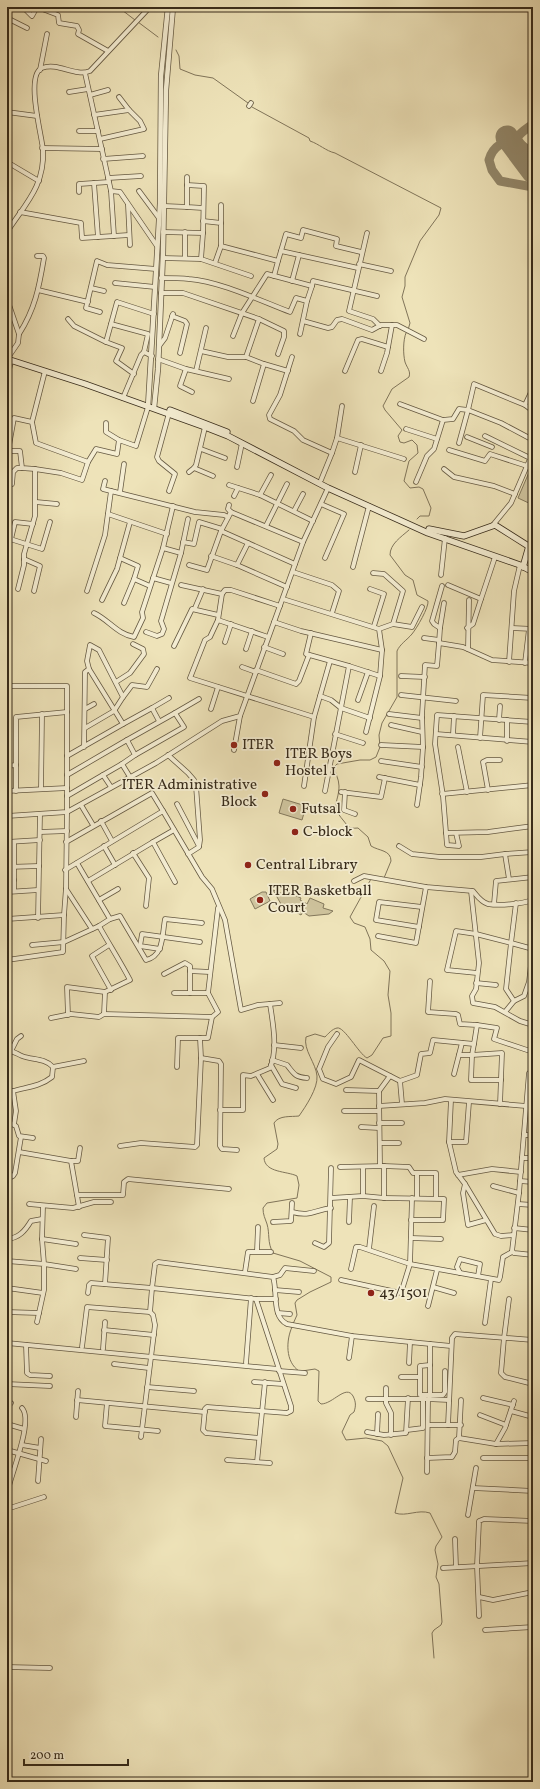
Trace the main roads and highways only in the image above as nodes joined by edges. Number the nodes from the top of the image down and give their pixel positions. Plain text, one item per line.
1 (8, 359) edge
2 (151, 407) junction
3 (531, 548) edge
4 (522, 566) junction
5 (533, 572) edge

1 - 2 main road
2 - 3 main road
2 - 4 main road
3 - 4 main road
4 - 5 main road

